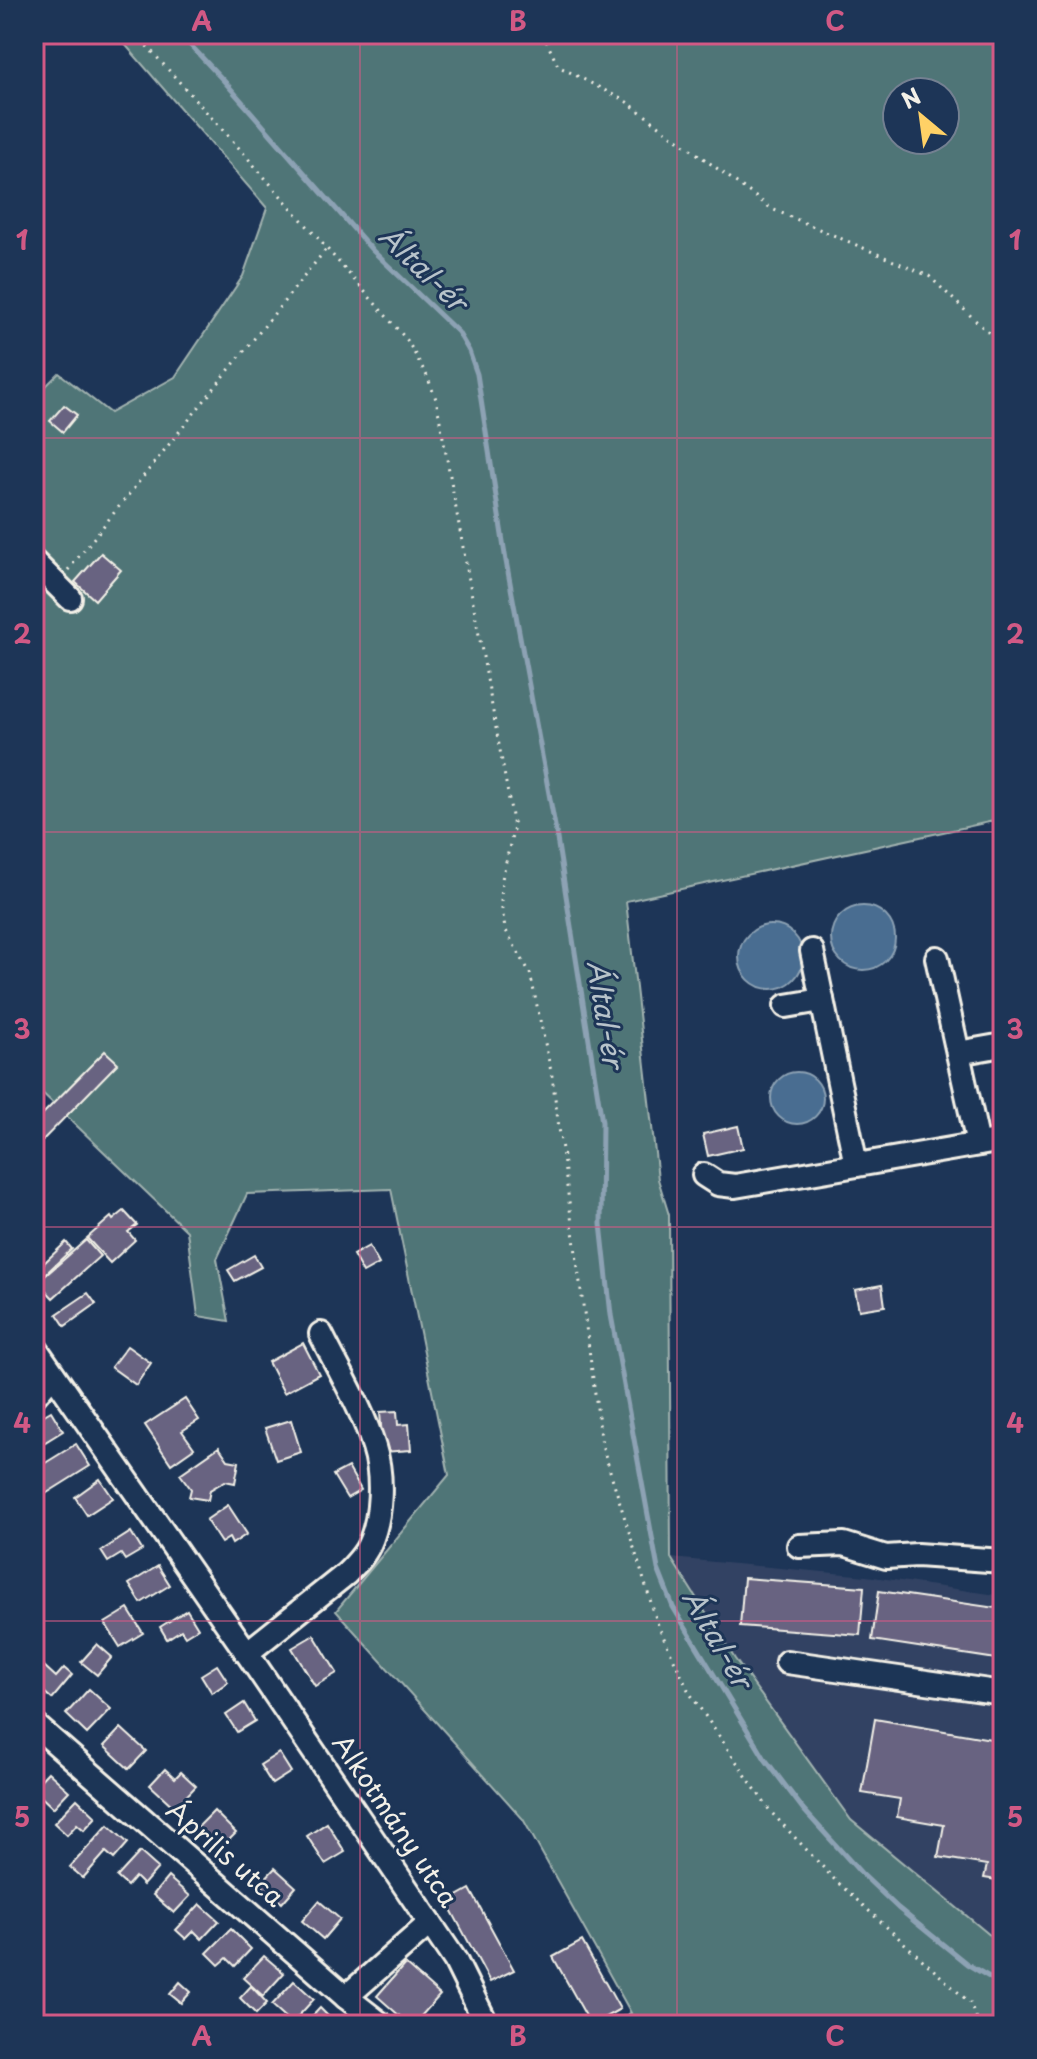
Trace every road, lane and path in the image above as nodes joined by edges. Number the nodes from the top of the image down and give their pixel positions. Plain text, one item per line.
1 (136, 34) edge
2 (543, 34) edge
3 (327, 248) junction
4 (1003, 344) edge
5 (34, 562) edge
6 (63, 591) joint
7 (812, 951) dead end
8 (937, 958) dead end
9 (822, 1000) junction
10 (786, 1006) dead end
11 (1003, 1045) edge
12 (958, 1053) junction
13 (1003, 1140) edge
14 (978, 1144) junction
15 (856, 1165) junction
16 (704, 1175) dead end
17 (321, 1334) dead end
18 (34, 1346) edge
19 (53, 1374) junction
20 (34, 1396) edge
21 (799, 1546) dead end
22 (1003, 1561) edge
23 (247, 1653) junction
24 (787, 1662) dead end
25 (1003, 1693) edge
26 (34, 1724) edge
27 (430, 1923) junction
28 (346, 1997) junction
29 (382, 2025) edge
30 (487, 2025) edge
31 (709, 2025) edge
32 (749, 2025) edge
33 (978, 2025) edge

1 - 3 path
2 - 4 path
3 - 6 path
3 - 33 path
5 - 6 street
7 - 9 street
8 - 12 street
9 - 10 street
9 - 15 street
11 - 12 street
12 - 14 street
13 - 14 street
14 - 15 street
15 - 16 street
17 - 23 street
18 - 19 street, Alkotmány utca
19 - 20 street
19 - 23 street, Alkotmány utca
21 - 22 street
23 - 27 street, Alkotmány utca
24 - 25 street
26 - 28 street, Április utca
27 - 28 street
27 - 30 street, Alkotmány utca
28 - 29 street, Április utca
31 - 32 path

